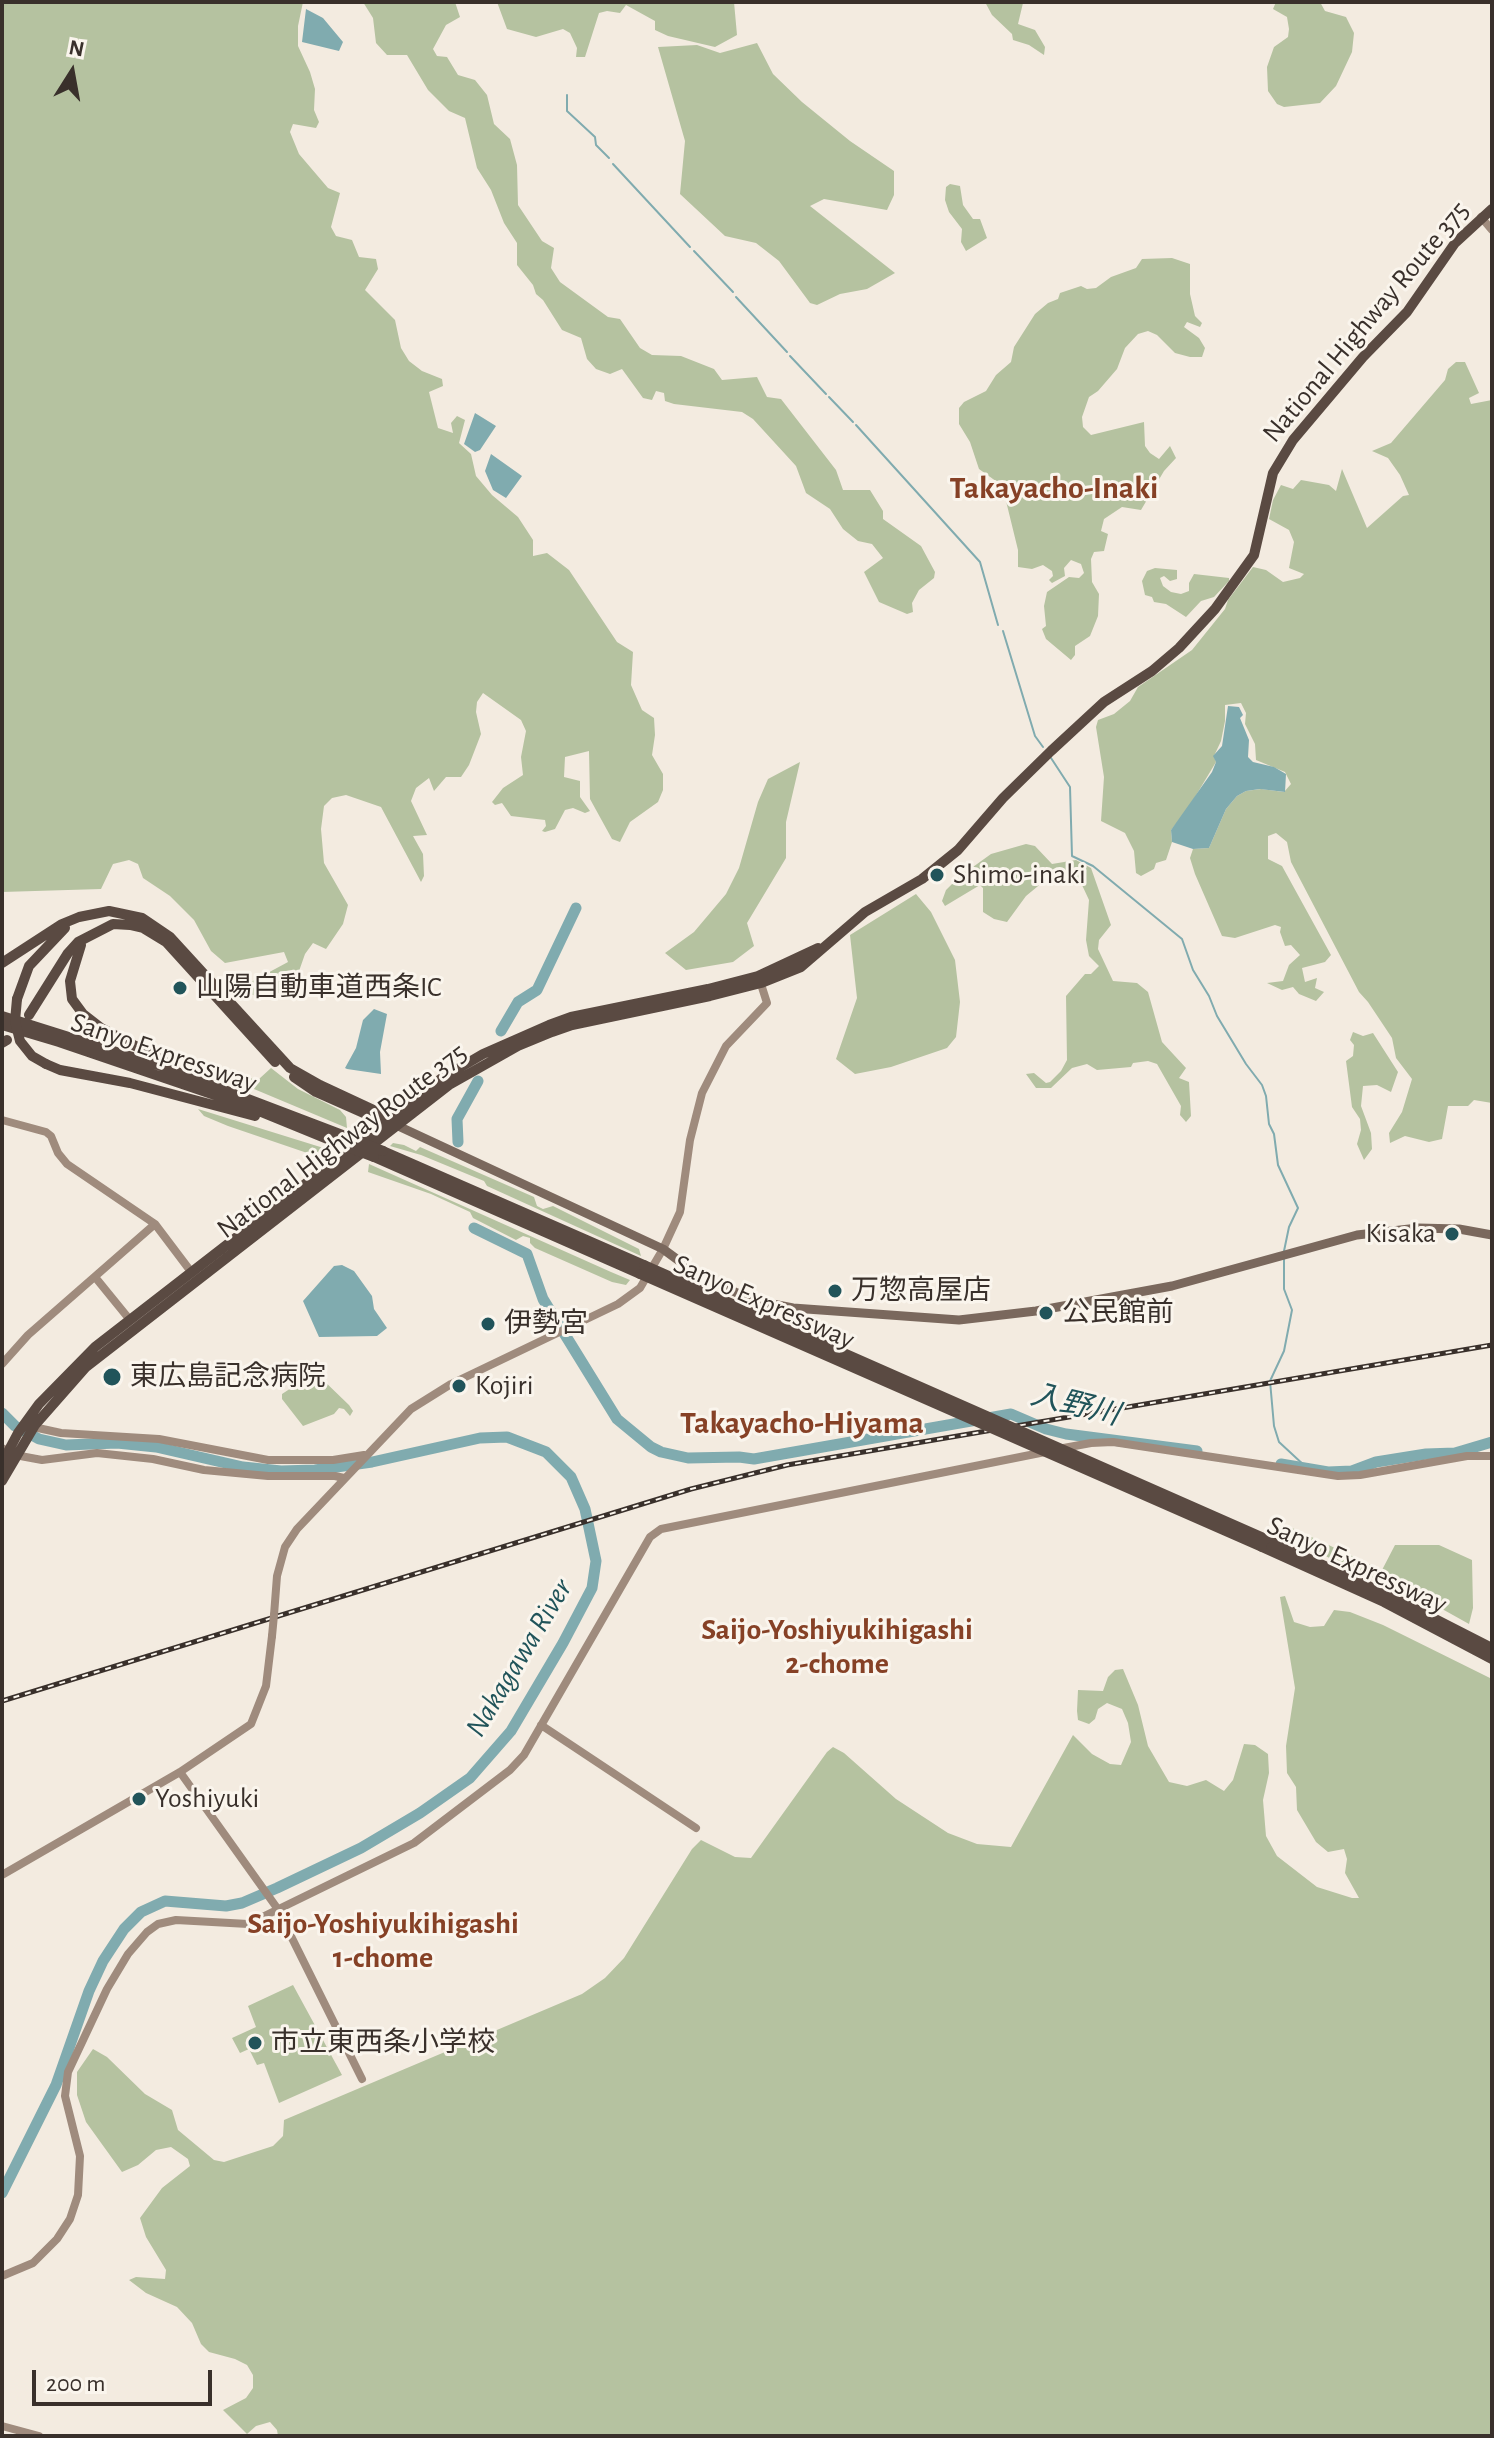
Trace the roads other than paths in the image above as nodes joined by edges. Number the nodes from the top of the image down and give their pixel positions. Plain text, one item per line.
1 (1492, 209) edge
2 (1481, 217) junction
3 (1492, 230) edge
4 (79, 917) junction
5 (86, 937) junction
6 (2, 963) edge
7 (759, 979) junction
8 (29, 1015) dead end
9 (2, 1016) edge
10 (2, 1025) edge
11 (213, 1084) junction
12 (2, 1120) edge
13 (390, 1122) junction
14 (343, 1140) junction
15 (155, 1224) junction
16 (1492, 1235) edge
17 (663, 1249) junction
18 (192, 1273) junction
19 (95, 1277) junction
20 (130, 1320) junction
21 (2, 1364) edge
22 (32, 1424) junction
23 (8, 1452) edge
24 (365, 1455) junction
25 (1492, 1456) edge
26 (2, 1463) edge
27 (347, 1475) junction
28 (2, 1481) edge
29 (1264, 1543) junction
30 (1492, 1648) edge
31 (1492, 1659) edge
32 (541, 1725) junction
33 (180, 1772) junction
34 (696, 1828) dead end
35 (2, 1875) edge
36 (277, 1908) junction
37 (362, 2079) dead end
38 (2, 2276) edge
39 (2, 2426) edge
40 (39, 2436) edge

1 - 2 highway, National Highway Route 375
2 - 3 street
2 - 7 highway, National Highway Route 375
4 - 6 highway
4 - 13 highway
4 - 14 highway, bridge
5 - 8 highway
5 - 11 highway
5 - 13 highway
7 - 13 highway, National Highway Route 375
7 - 17 street
9 - 11 highway, Sanyo Expressway
10 - 14 highway, Sanyo Expressway
11 - 14 highway, Sanyo Expressway
12 - 15 street
13 - 17 main road
13 - 18 highway, National Highway Route 375
13 - 22 highway, National Highway Route 375
14 - 29 highway, Sanyo Expressway, bridge
15 - 18 street
15 - 19 street
16 - 17 main road
17 - 24 street
18 - 20 highway, National Highway Route 375
19 - 20 street
19 - 21 street
20 - 22 highway, National Highway Route 375
22 - 23 highway, National Highway Route 375
22 - 24 street
23 - 26 highway, National Highway Route 375
23 - 27 street
23 - 28 highway, National Highway Route 375
24 - 27 street
25 - 32 street
27 - 33 street, bridge
29 - 30 highway, Sanyo Expressway
29 - 31 highway, Sanyo Expressway
32 - 34 street
32 - 36 street
33 - 35 street
33 - 36 street
36 - 37 street
36 - 38 street
39 - 40 street

